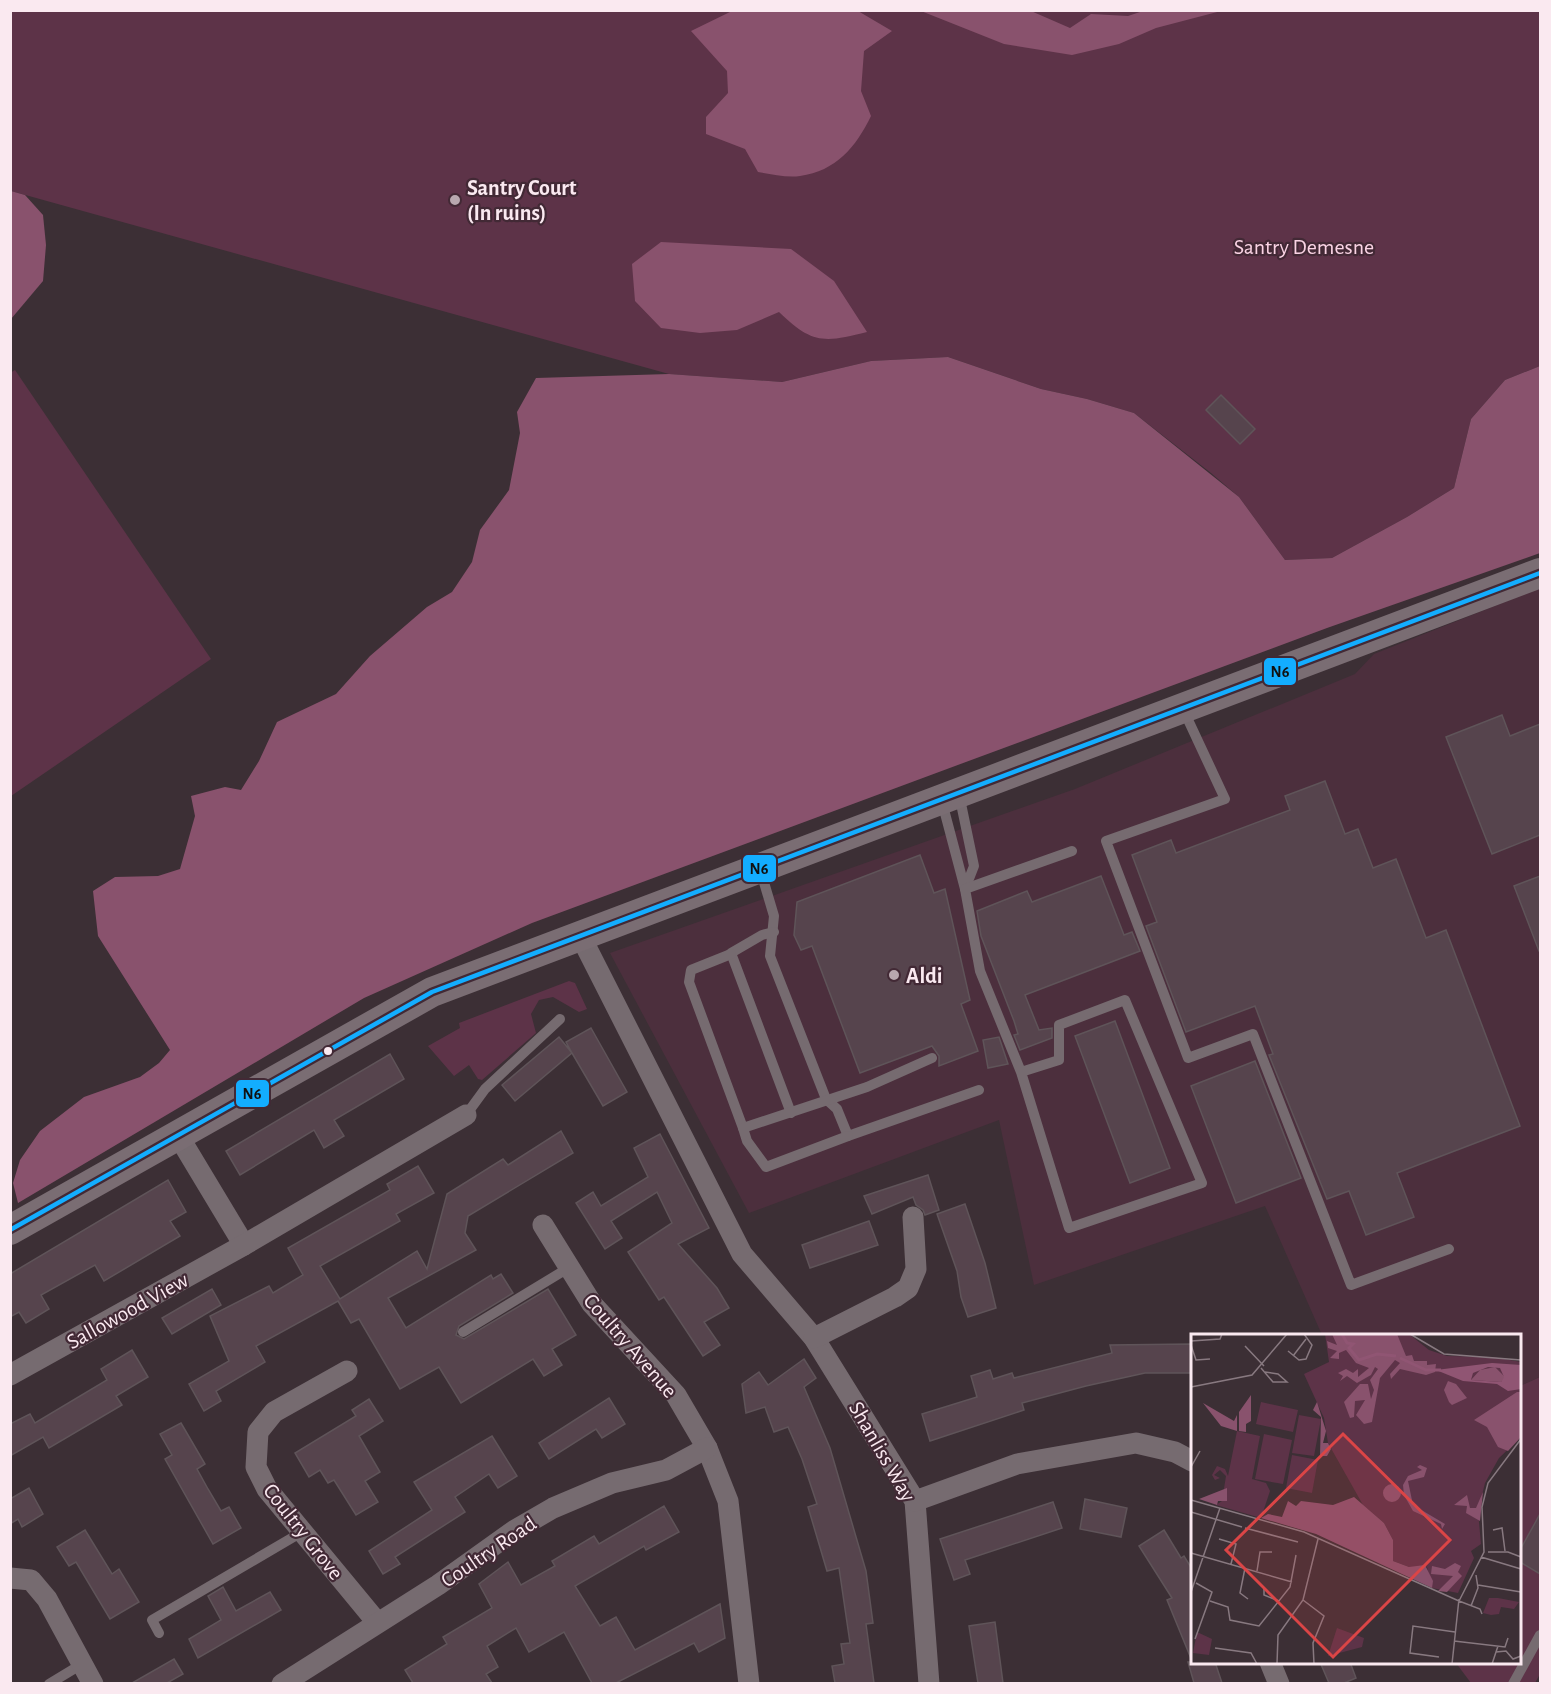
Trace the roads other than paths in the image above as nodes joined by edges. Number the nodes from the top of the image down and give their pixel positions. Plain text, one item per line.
1 (1540, 573) edge
2 (1182, 709) junction
3 (950, 797) junction
4 (1072, 852) dead end
5 (759, 868) junction
6 (965, 889) junction
7 (774, 932) junction
8 (584, 944) junction
9 (731, 954) junction
10 (560, 1019) dead end
11 (932, 1058) dead end
12 (1021, 1072) junction
13 (979, 1090) dead end
14 (826, 1099) junction
15 (791, 1113) junction
16 (466, 1115) joint
17 (742, 1128) junction
18 (848, 1136) junction
19 (179, 1137) junction
20 (913, 1216) dead end
21 (543, 1225) dead end
22 (10, 1230) edge
23 (244, 1245) junction
24 (1449, 1249) dead end
25 (570, 1267) junction
26 (463, 1332) dead end
27 (814, 1338) junction
28 (346, 1371) dead end
29 (10, 1375) edge
30 (707, 1448) junction
31 (1191, 1460) edge
32 (915, 1501) junction
33 (302, 1532) junction
34 (10, 1578) edge
35 (376, 1621) junction
36 (159, 1633) dead end
37 (1540, 1635) edge
38 (82, 1664) junction
39 (1271, 1664) edge
40 (744, 1682) edge
41 (49, 1683) edge
42 (93, 1683) edge
43 (282, 1683) edge
44 (929, 1683) edge
45 (1279, 1683) edge
46 (1513, 1683) edge

1 - 2 main road
2 - 3 main road
2 - 24 lane
3 - 5 main road
3 - 6 lane
3 - 6 lane
4 - 6 lane
5 - 7 lane
5 - 8 main road
6 - 12 lane
7 - 9 lane
7 - 14 lane
8 - 19 main road
8 - 27 street, Shanliss Way
9 - 15 lane
9 - 17 lane
10 - 16 lane
11 - 14 lane
12 - 12 lane
13 - 18 lane
14 - 15 lane
14 - 18 lane
15 - 17 lane
16 - 23 street, Sallowood View
17 - 18 lane
19 - 22 main road
19 - 23 street
20 - 27 street
21 - 25 street, Coultry Avenue
23 - 29 street, Sallowood View
25 - 26 lane
25 - 30 street, Coultry Avenue
27 - 32 street, Shanliss Way
28 - 33 street, Coultry Grove
30 - 35 street, Coultry Road
30 - 40 street, Coultry Avenue
31 - 32 street
32 - 44 street, Shanliss Way
33 - 35 street, Coultry Grove
33 - 36 lane
34 - 38 street
35 - 43 street, Coultry Road
37 - 46 lane
38 - 41 lane
38 - 42 street
39 - 45 street

